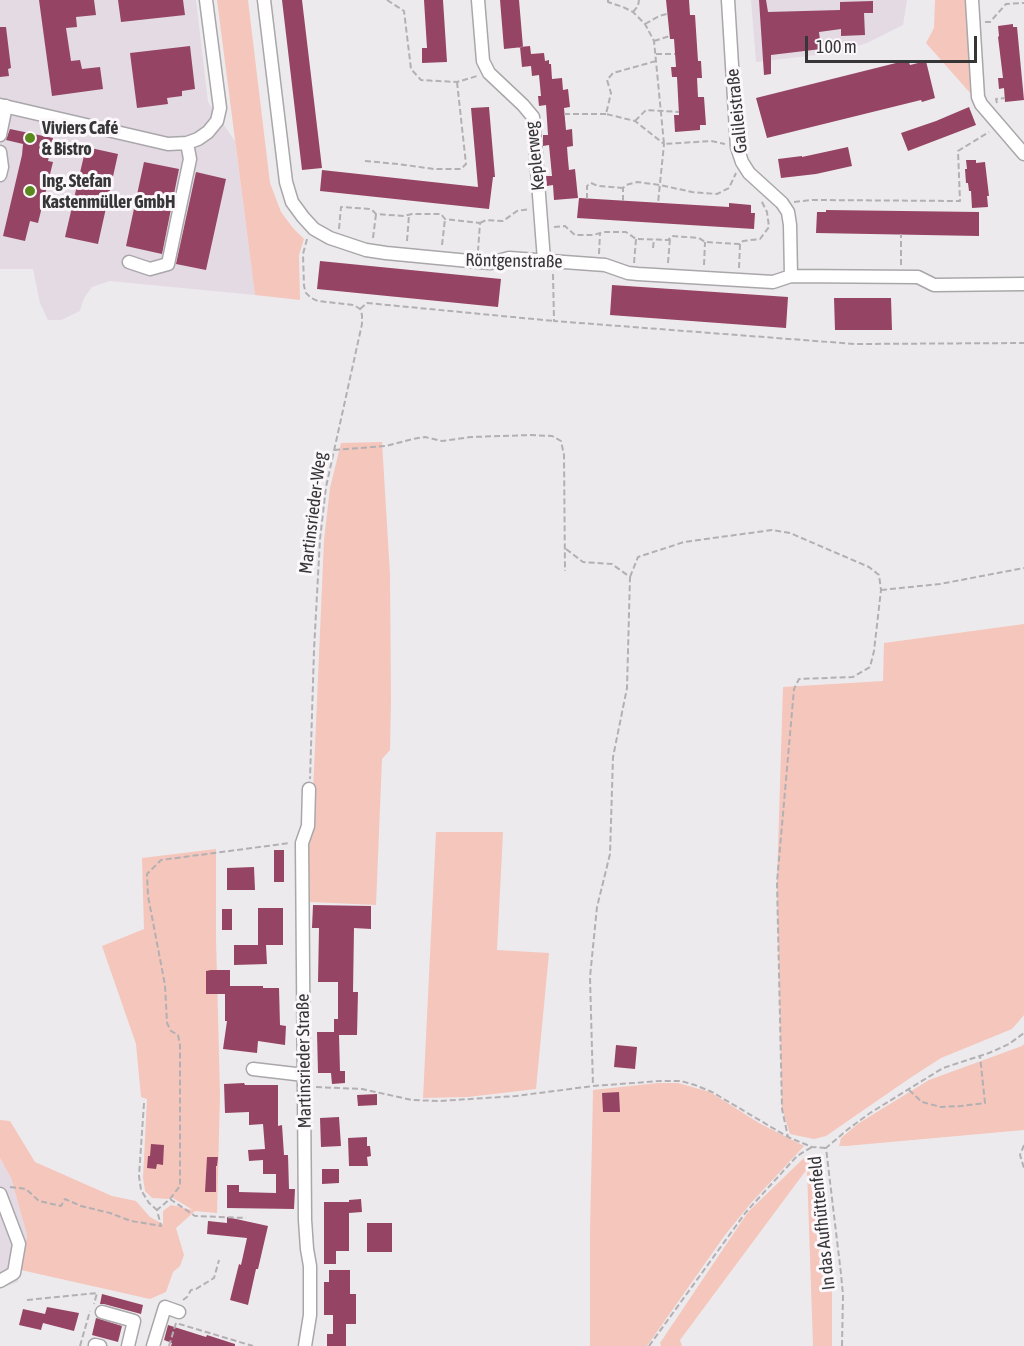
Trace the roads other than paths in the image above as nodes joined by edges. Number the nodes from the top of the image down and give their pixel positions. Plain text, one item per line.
1 (207, 0) edge
2 (264, 0) edge
3 (478, 0) edge
4 (728, 0) edge
5 (972, 0) edge
6 (3, 106) edge
7 (0, 135) edge
8 (187, 143) junction
9 (0, 152) edge
10 (1024, 154) edge
11 (0, 175) edge
12 (548, 260) junction
13 (129, 262) dead end
14 (791, 276) junction
15 (1024, 284) edge
16 (309, 789) road end
17 (253, 1069) dead end
18 (304, 1081) junction
19 (4, 1190) edge
20 (0, 1281) edge
21 (175, 1311) road end
22 (102, 1312) dead end
23 (307, 1340) edge
24 (128, 1346) edge
25 (153, 1346) edge

1 - 8 street
2 - 12 street, Röntgenstraße
3 - 12 street, Keplerweg
4 - 14 street, Galileistraße
5 - 10 street
6 - 7 street
6 - 8 street
8 - 13 street
9 - 11 street
12 - 14 street, Röntgenstraße
14 - 15 street, Röntgenstraße
16 - 18 street, Martinsrieder Straße
17 - 18 street
18 - 23 street, Martinsrieder Straße
19 - 20 street
21 - 25 street
22 - 24 street

